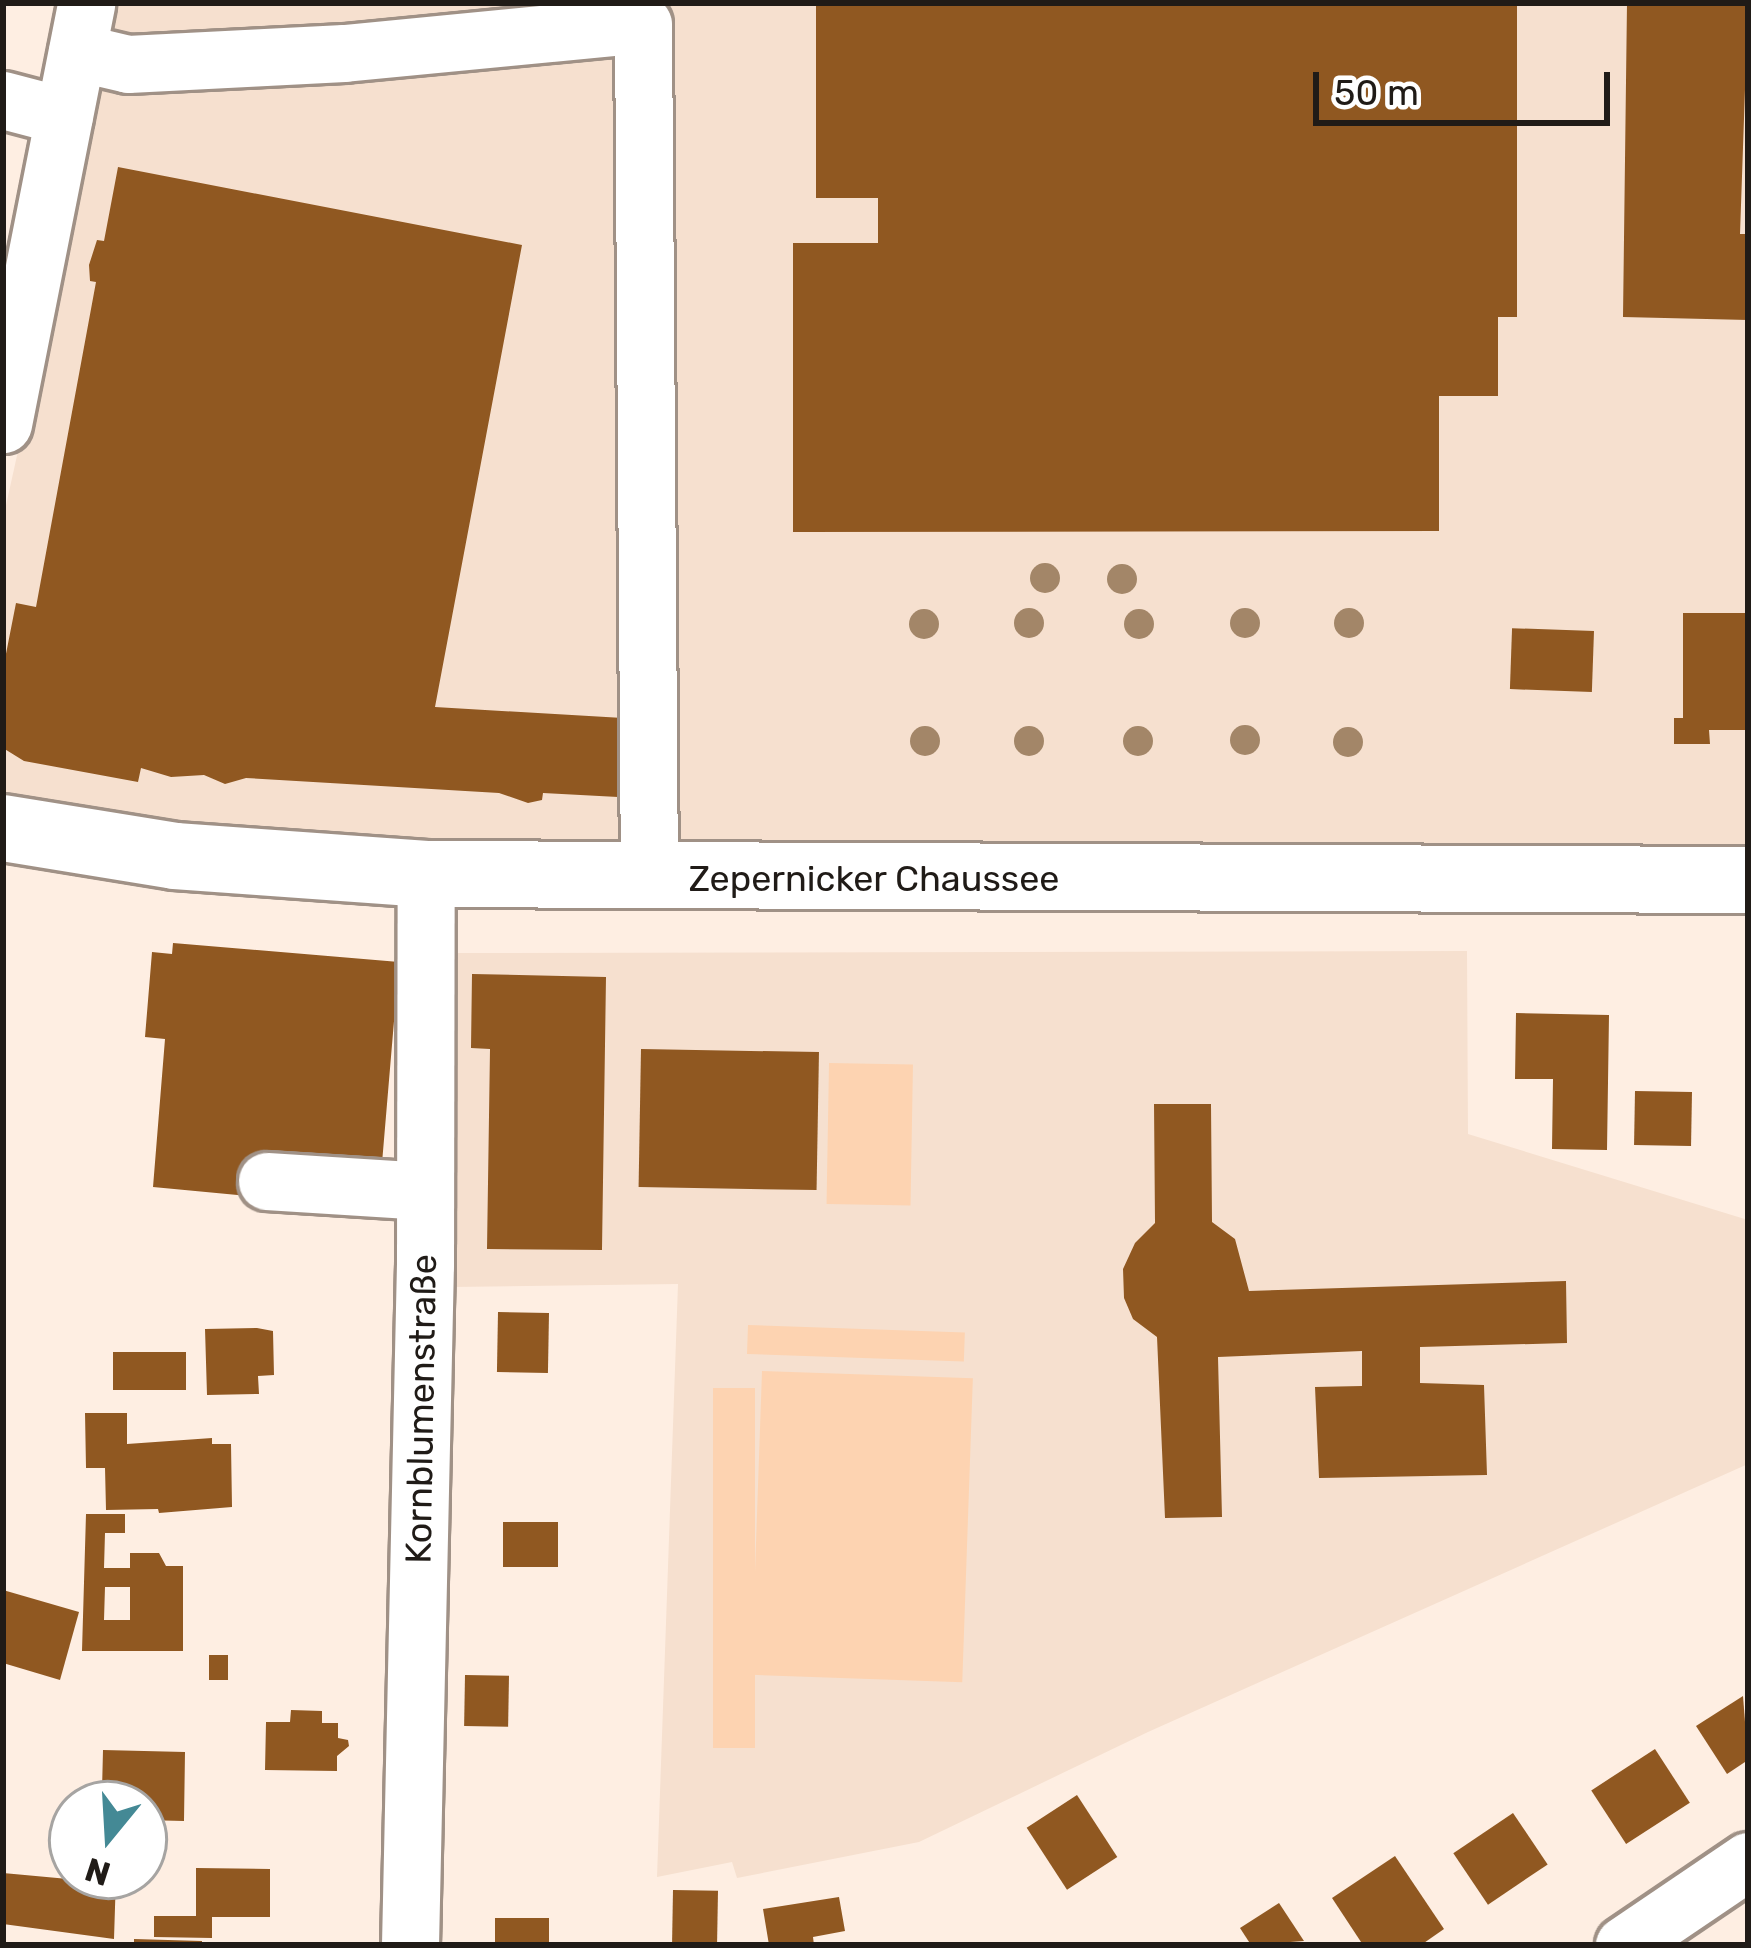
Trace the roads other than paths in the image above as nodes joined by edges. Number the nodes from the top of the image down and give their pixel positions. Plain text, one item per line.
1 (81, 28) edge
2 (3, 100) edge
3 (64, 116) junction
4 (3, 424) edge
5 (3, 828) edge
6 (426, 874) junction
7 (650, 879) junction
8 (1748, 880) edge
9 (267, 1181) dead end
10 (425, 1191) junction
11 (1748, 1861) edge
12 (410, 1945) edge
13 (1624, 1945) edge

1 - 3 street
1 - 7 street
2 - 3 street
3 - 4 street
5 - 6 main road, Zepernicker Chaussee
6 - 7 main road, Zepernicker Chaussee
6 - 10 street, Kornblumenstraße
7 - 8 main road, Zepernicker Chaussee
9 - 10 street
10 - 12 street, Kornblumenstraße
11 - 13 street

